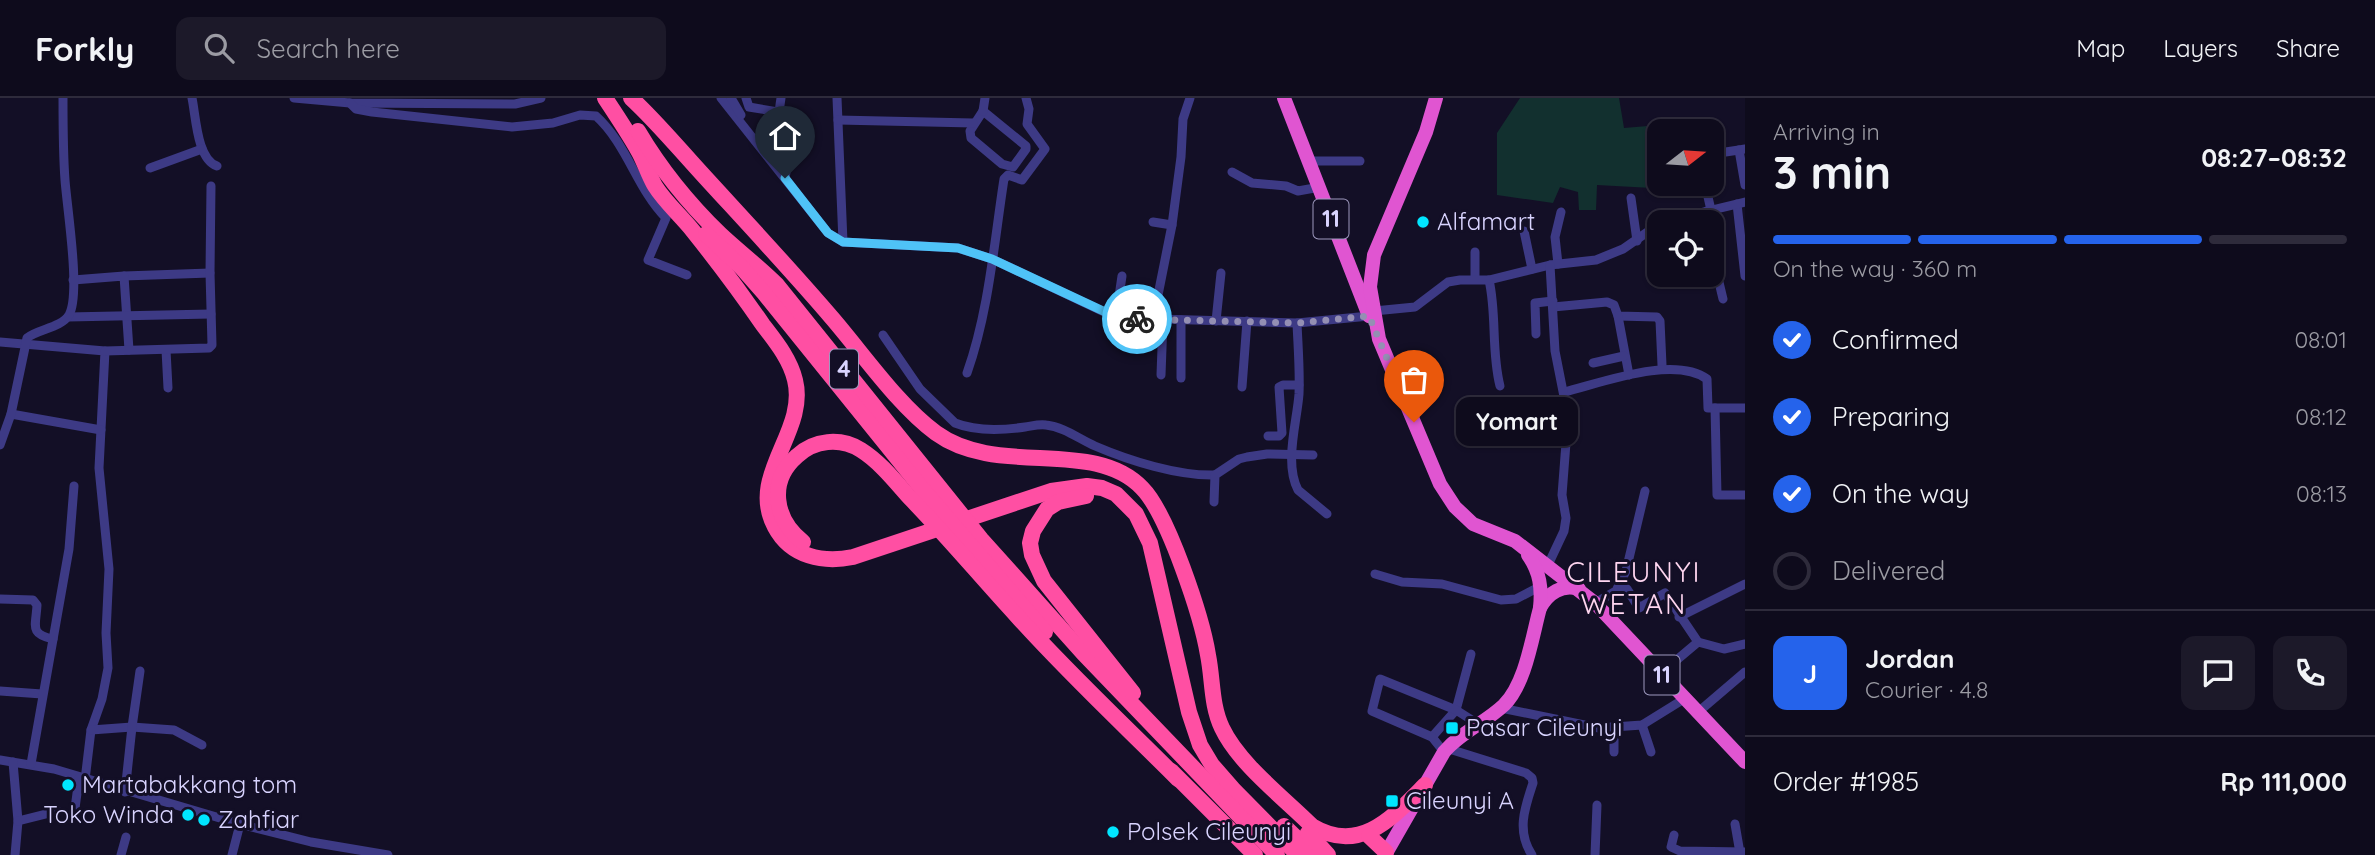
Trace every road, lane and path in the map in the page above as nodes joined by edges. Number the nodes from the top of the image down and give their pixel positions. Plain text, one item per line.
1 (63, 98) edge
2 (192, 98) edge
3 (294, 98) edge
4 (541, 98) edge
5 (605, 98) edge
6 (619, 98) edge
7 (631, 98) edge
8 (721, 98) edge
9 (731, 98) edge
10 (746, 98) edge
11 (781, 98) edge
12 (837, 98) edge
13 (985, 98) edge
14 (1026, 98) edge
15 (1190, 98) edge
16 (1284, 98) edge
17 (1436, 98) edge
18 (350, 103) junction
19 (983, 111) junction
20 (779, 112) junction
21 (838, 120) junction
22 (973, 123) junction
23 (754, 138) junction
24 (202, 149) junction
25 (1742, 150) edge
26 (638, 151) junction
27 (1724, 152) edge
28 (1310, 161) junction
29 (1360, 161) dead end
30 (217, 166) dead end
31 (150, 168) dead end
32 (1232, 172) dead end
33 (785, 178) junction
34 (1745, 185) edge
35 (211, 186) dead end
36 (1320, 187) junction
37 (1631, 198) dead end
38 (1741, 203) edge
39 (1713, 210) edge
40 (1560, 212) dead end
41 (1153, 222) dead end
42 (1172, 225) junction
43 (1524, 231) dead end
44 (1647, 234) edge
45 (1637, 241) junction
46 (843, 242) junction
47 (1475, 252) dead end
48 (992, 259) junction
49 (1554, 265) junction
50 (1532, 269) junction
51 (1371, 271) junction
52 (210, 273) junction
53 (1221, 273) dead end
54 (1351, 274) junction
55 (687, 275) dead end
56 (124, 276) junction
57 (1122, 276) dead end
58 (1745, 276) edge
59 (74, 279) junction
60 (1475, 279) junction
61 (1489, 280) junction
62 (1720, 287) edge
63 (1723, 299) dead end
64 (1553, 304) junction
65 (211, 314) junction
66 (1371, 314) junction
67 (127, 316) junction
68 (1618, 316) junction
69 (68, 317) junction
70 (1116, 317) junction
71 (1153, 320) junction
72 (1163, 320) junction
73 (1181, 320) junction
74 (1216, 321) junction
75 (1247, 321) junction
76 (1297, 323) junction
77 (1536, 334) dead end
78 (883, 335) dead end
79 (0, 342) edge
80 (25, 346) junction
81 (129, 350) junction
82 (166, 350) junction
83 (105, 351) junction
84 (1624, 356) junction
85 (1593, 363) dead end
86 (1662, 365) dead end
87 (967, 373) dead end
88 (1161, 375) dead end
89 (1629, 375) junction
90 (1181, 378) dead end
91 (1299, 385) junction
92 (1500, 386) dead end
93 (1242, 387) dead end
94 (168, 388) dead end
95 (1564, 392) junction
96 (1715, 408) junction
97 (1745, 408) edge
98 (7, 418) edge
99 (101, 430) junction
100 (1268, 436) dead end
101 (0, 445) edge
102 (1292, 454) junction
103 (1313, 455) dead end
104 (1215, 475) junction
105 (773, 484) junction
106 (74, 486) dead end
107 (1645, 491) dead end
108 (1745, 495) edge
109 (1213, 502) dead end
110 (1327, 514) dead end
111 (1515, 541) junction
112 (1548, 565) junction
113 (1376, 574) dead end
114 (1745, 584) edge
115 (1541, 586) junction
116 (1618, 587) junction
117 (1579, 589) junction
118 (0, 599) edge
119 (1595, 603) junction
120 (1540, 608) junction
121 (1164, 609) junction
122 (1028, 611) junction
123 (1679, 617) junction
124 (53, 639) junction
125 (1698, 642) junction
126 (1745, 644) edge
127 (1471, 654) dead end
128 (140, 671) dead end
129 (1745, 672) edge
130 (1660, 674) junction
131 (1209, 675) junction
132 (1183, 687) junction
133 (0, 691) edge
134 (42, 694) junction
135 (1684, 699) junction
136 (1501, 708) junction
137 (1457, 709) junction
138 (1697, 713) junction
139 (1478, 724) junction
140 (1642, 724) junction
141 (1614, 726) junction
142 (132, 727) junction
143 (92, 730) junction
144 (1432, 737) junction
145 (202, 746) dead end
146 (1445, 750) junction
147 (1614, 752) dead end
148 (1651, 752) dead end
149 (0, 760) edge
150 (13, 762) junction
151 (1745, 762) edge
152 (31, 764) junction
153 (82, 779) junction
154 (1203, 780) junction
155 (1425, 785) junction
156 (125, 792) junction
157 (1597, 805) dead end
158 (58, 811) dead end
159 (74, 816) dead end
160 (18, 821) junction
161 (240, 824) junction
162 (1735, 824) dead end
163 (1309, 829) junction
164 (1674, 835) dead end
165 (1369, 836) junction
166 (126, 837) dead end
167 (1743, 852) edge
168 (1385, 853) edge
169 (15, 855) edge
170 (121, 855) edge
171 (232, 855) edge
172 (388, 855) edge
173 (1255, 855) edge
174 (1277, 855) edge
175 (1298, 855) edge
176 (1314, 855) edge
177 (1328, 855) edge
178 (1532, 855) edge
179 (1594, 855) edge

1 - 59 street
2 - 24 street
3 - 18 street
4 - 18 street
5 - 26 highway, 4
6 - 122 highway, 4
7 - 131 highway
8 - 23 street
9 - 23 street
10 - 20 street
11 - 20 street
12 - 21 street
13 - 19 street
14 - 48 street
15 - 42 street
16 - 28 highway, 11
17 - 51 highway, 11
18 - 55 street
19 - 22 street
19 - 22 street
20 - 33 street
21 - 22 street
21 - 46 street
23 - 33 street
24 - 30 street
24 - 31 street
25 - 27 street
25 - 34 street
26 - 105 highway
26 - 122 highway, 4
28 - 29 street
28 - 36 highway, 11
32 - 36 street
33 - 46 street
35 - 52 street
36 - 54 highway, 11
37 - 45 street
38 - 39 street
38 - 58 street
40 - 49 street
41 - 42 street
42 - 71 street
43 - 50 street
44 - 45 street
45 - 49 street
46 - 48 street
47 - 60 street
48 - 70 street
48 - 87 street
49 - 50 street
49 - 64 street
50 - 61 street
51 - 54 highway
51 - 66 highway, 11
52 - 56 street
52 - 65 street
53 - 74 street
54 - 66 highway, 11
56 - 59 street
56 - 67 street
57 - 70 street
59 - 69 street
60 - 61 street
60 - 66 street
61 - 92 street
62 - 63 street
64 - 68 street
64 - 77 street
64 - 95 street
65 - 67 street
65 - 82 street
66 - 76 street
66 - 111 highway, 11
67 - 69 street
67 - 81 street
68 - 84 street
68 - 86 street
69 - 80 street
70 - 71 street
71 - 72 street
72 - 73 street
72 - 88 street
73 - 74 street
73 - 90 street
74 - 75 street
75 - 76 street
75 - 93 street
76 - 91 street
78 - 104 street
79 - 80 street
80 - 83 street
80 - 98 street
81 - 82 street
81 - 83 street
82 - 94 street
83 - 99 street
84 - 85 street
84 - 89 street
89 - 95 street
89 - 96 street
91 - 100 street
91 - 102 street
95 - 112 street
96 - 97 street
96 - 108 street
98 - 99 street
98 - 101 street
99 - 143 street
102 - 103 street
102 - 104 street
102 - 110 street
104 - 109 street
105 - 121 highway
105 - 122 highway
105 - 131 highway
106 - 124 street
107 - 116 street
111 - 112 highway, 11
111 - 115 highway
112 - 117 highway, 11
113 - 115 street
114 - 123 street
115 - 120 highway
116 - 119 street
116 - 123 street
117 - 119 highway, 11
117 - 120 highway
118 - 124 street
119 - 130 highway, 11
120 - 136 highway
121 - 132 highway
121 - 154 highway
122 - 154 highway, 4
122 - 173 highway
123 - 125 street
124 - 134 street
125 - 126 street
125 - 130 street
127 - 137 street
128 - 142 street
129 - 138 street
130 - 135 highway, 11
131 - 163 highway
132 - 175 highway
132 - 176 highway
133 - 134 street
134 - 152 street
135 - 138 highway, 11
135 - 140 street
136 - 139 highway
136 - 141 street
137 - 139 street
137 - 144 street
137 - 144 street
138 - 151 highway, 11
139 - 146 highway
140 - 141 street
140 - 148 street
141 - 147 street
142 - 143 street
142 - 145 street
142 - 156 street
143 - 153 street
144 - 146 street
146 - 155 highway
146 - 178 street
149 - 150 street
150 - 152 street
150 - 160 street
152 - 153 street
153 - 156 street
153 - 159 street
154 - 174 highway, 4
155 - 165 highway
155 - 168 highway
156 - 161 street
157 - 179 street
158 - 160 street
160 - 169 street
161 - 171 street
161 - 172 street
162 - 167 street
163 - 165 highway
163 - 177 highway
164 - 167 street
165 - 168 highway
166 - 170 street

